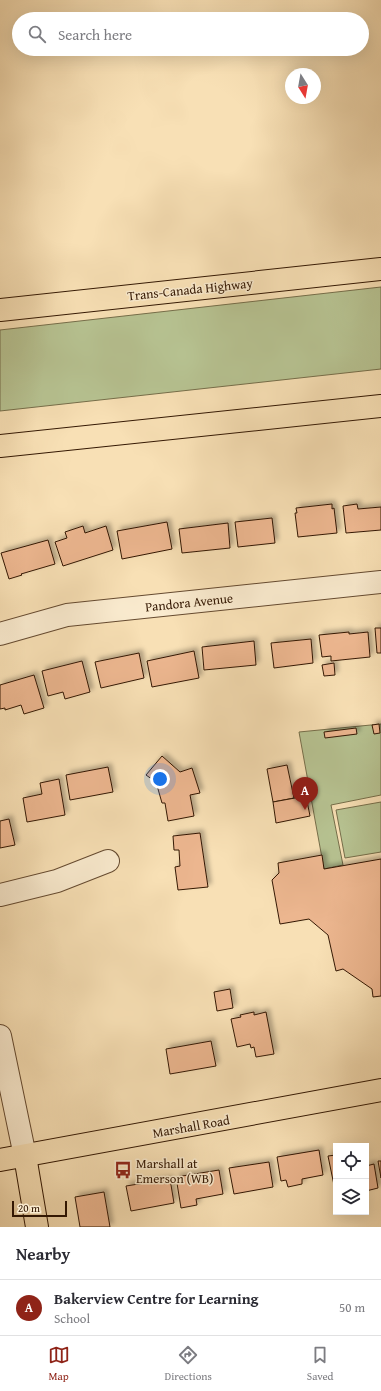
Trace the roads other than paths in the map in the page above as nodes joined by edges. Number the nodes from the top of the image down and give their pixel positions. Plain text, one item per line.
1 (381, 269) edge
2 (0, 310) edge
3 (381, 406) edge
4 (0, 446) edge
5 (381, 582) edge
6 (0, 634) edge
7 (108, 861) dead end
8 (0, 895) edge
9 (0, 1036) edge
10 (381, 1090) edge
11 (24, 1156) junction
12 (0, 1160) edge
13 (37, 1227) edge

1 - 2 main road, Trans-Canada Highway
3 - 4 main road
5 - 6 street, Pandora Avenue
7 - 8 street
9 - 11 street
10 - 11 main road, Marshall Road
11 - 12 main road, Marshall Road
11 - 13 main road

